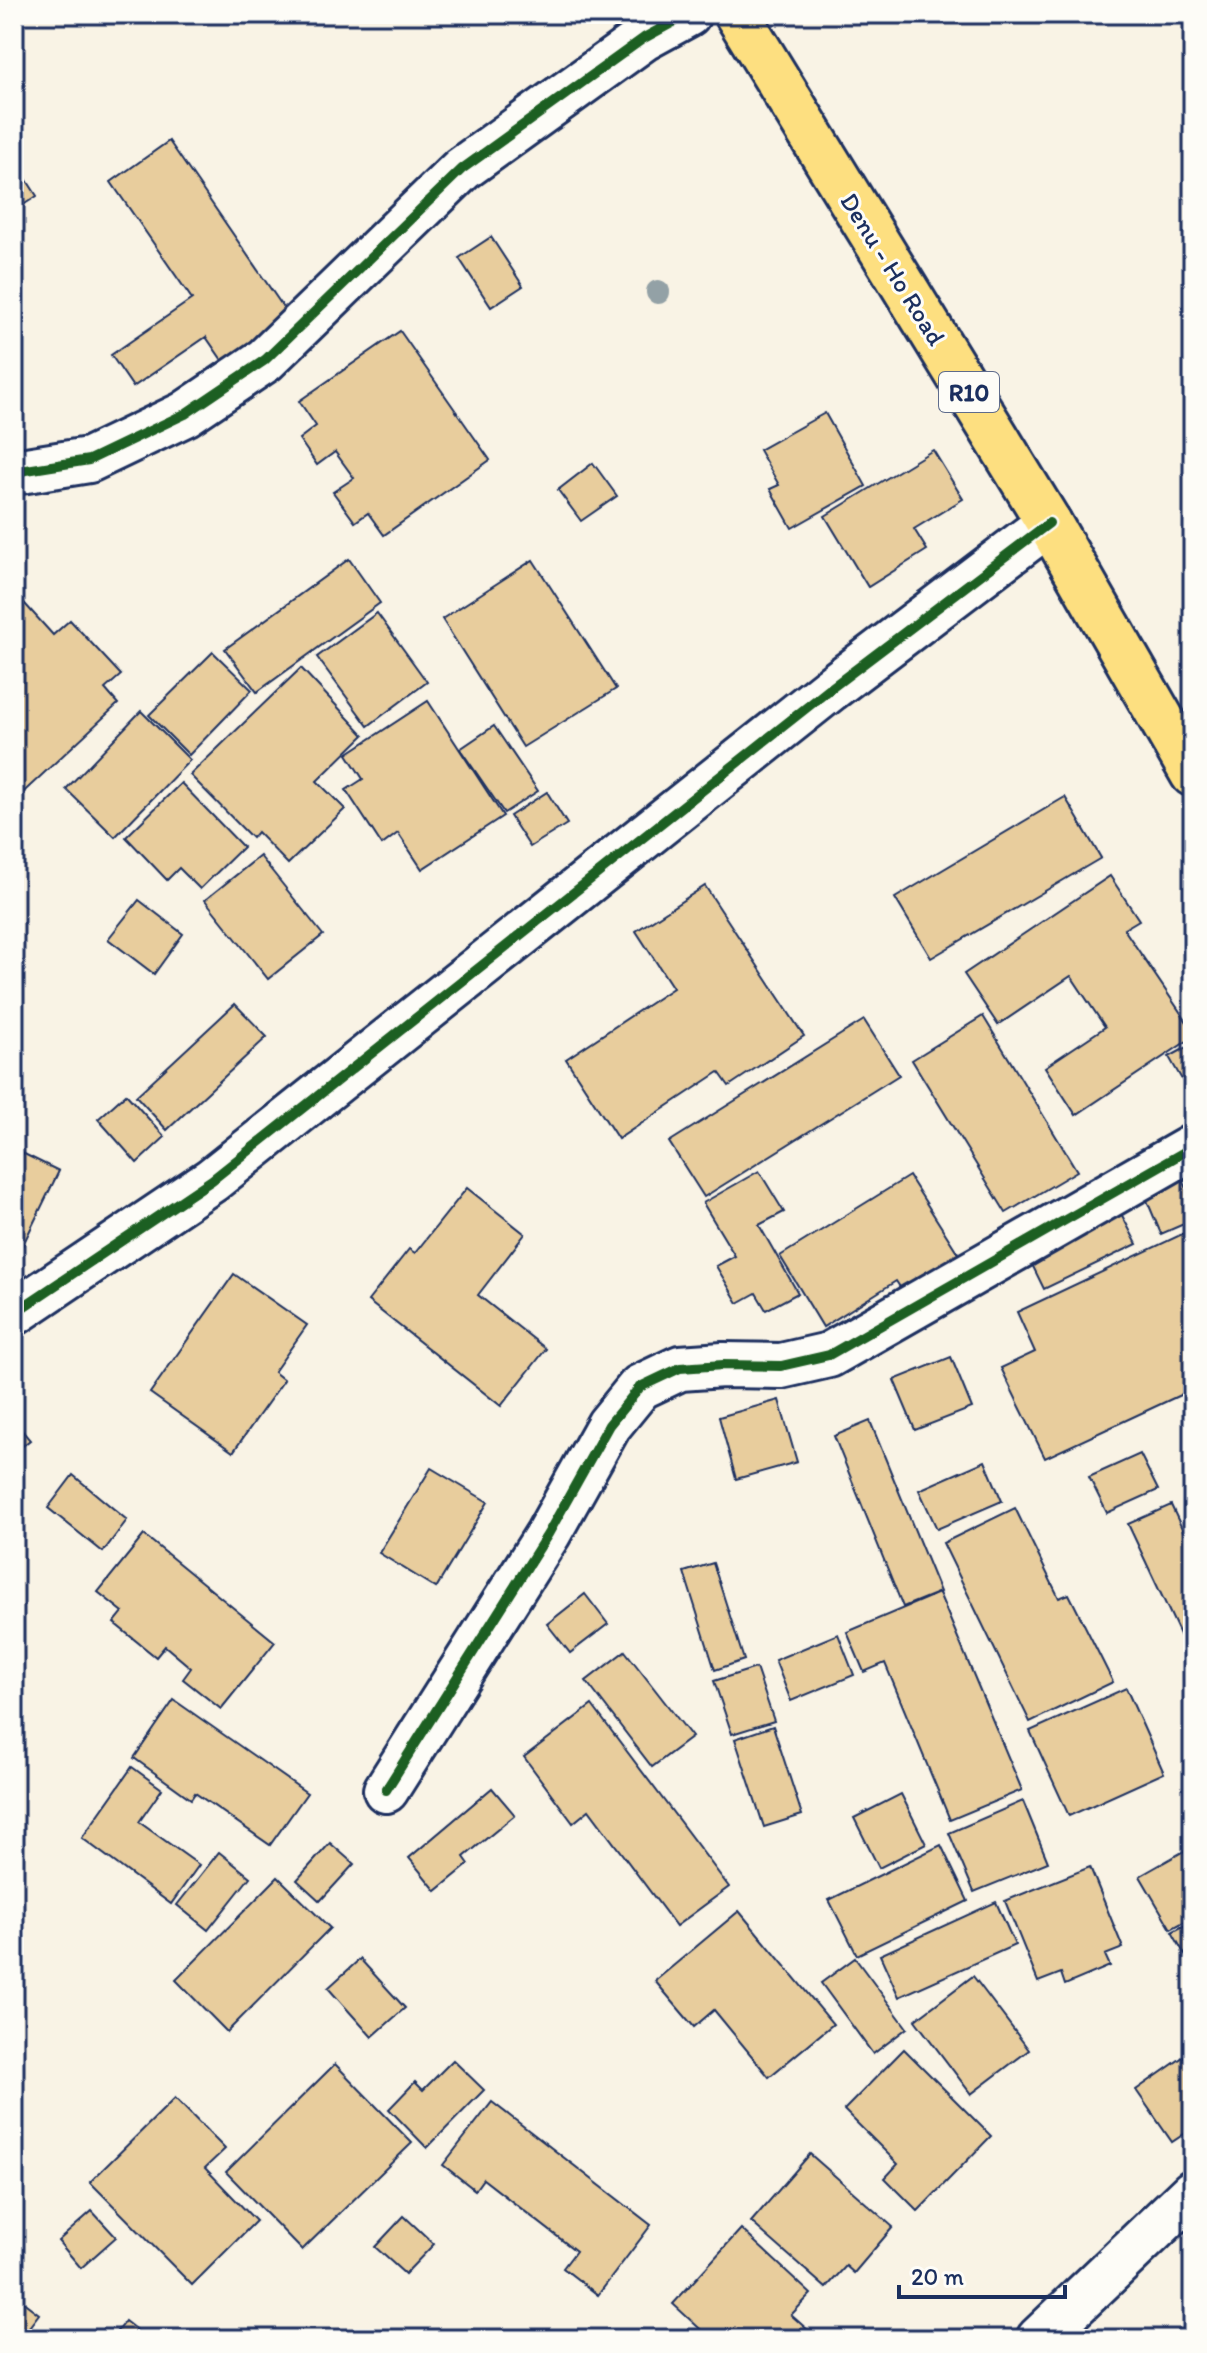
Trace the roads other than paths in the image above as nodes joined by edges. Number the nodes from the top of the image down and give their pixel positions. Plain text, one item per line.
1 (688, 14) edge
2 (737, 14) edge
3 (14, 472) edge
4 (1049, 523) junction
5 (1193, 774) edge
6 (1193, 1147) edge
7 (14, 1313) edge
8 (386, 1790) dead end
9 (1193, 2192) edge
10 (1039, 2339) edge

1 - 3 street
2 - 4 main road, Denu - Ho Road / R10
4 - 5 main road, Denu - Ho Road / R10
4 - 7 street
6 - 8 street
9 - 10 street

